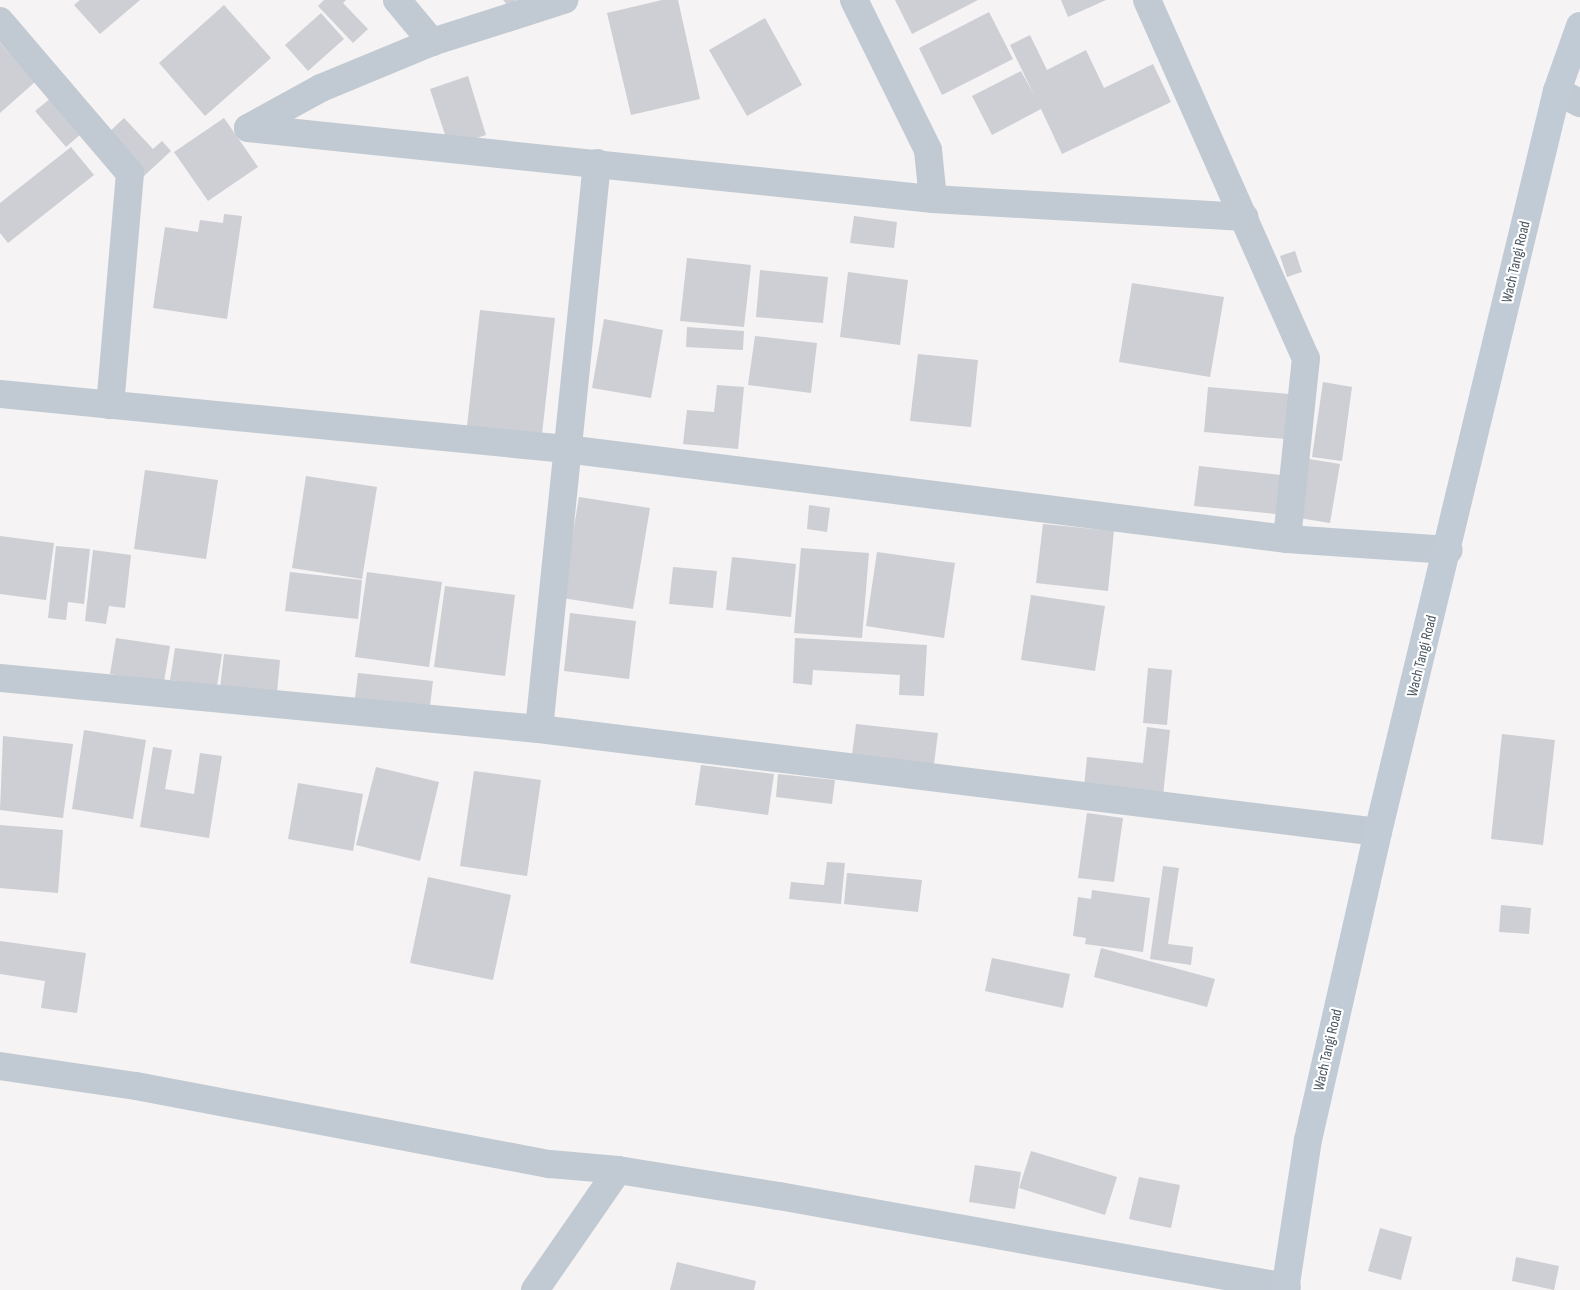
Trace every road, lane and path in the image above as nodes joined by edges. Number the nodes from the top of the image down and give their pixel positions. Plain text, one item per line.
1 (397, 0) edge
2 (564, 0) edge
3 (854, 0) edge
4 (1147, 0) edge
5 (0, 21) edge
6 (1580, 26) edge
7 (432, 42) junction
8 (1568, 97) edge
9 (597, 163) junction
10 (933, 199) junction
11 (1244, 217) junction
12 (0, 394) edge
13 (110, 404) junction
14 (566, 449) junction
15 (1287, 540) junction
16 (1449, 550) junction
17 (0, 678) edge
18 (539, 729) junction
19 (1378, 832) junction
20 (0, 1066) edge
21 (618, 1170) junction
22 (1286, 1288) edge
23 (535, 1290) edge

1 - 7 street
2 - 7 street
3 - 10 street
4 - 11 street
5 - 13 street
6 - 8 main road, Wach Tangi Road
7 - 9 street
8 - 16 main road, Wach Tangi Road
9 - 10 street
9 - 14 street
10 - 11 street
11 - 15 street
12 - 13 street
13 - 14 street
14 - 15 street
14 - 18 street
15 - 16 street
16 - 19 main road, Wach Tangi Road
17 - 18 street
18 - 19 street
19 - 22 main road, Wach Tangi Road
20 - 21 street
21 - 22 street
21 - 23 street

